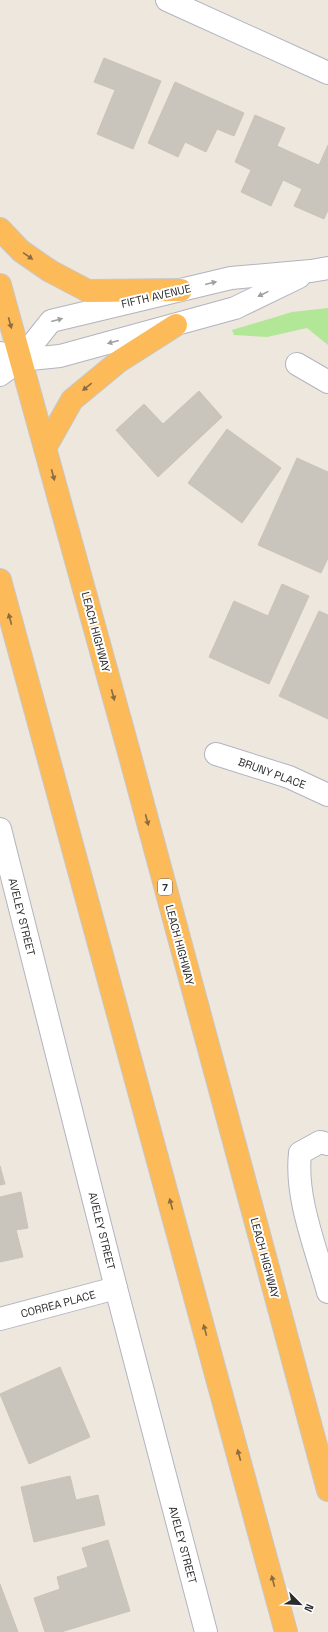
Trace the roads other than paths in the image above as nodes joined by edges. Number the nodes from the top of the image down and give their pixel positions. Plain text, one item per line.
1 (167, 0) edge
2 (328, 73) edge
3 (0, 229) edge
4 (319, 269) edge
5 (0, 285) edge
6 (181, 290) junction
7 (176, 325) junction
8 (0, 353) edge
9 (20, 360) junction
10 (297, 364) dead end
11 (0, 375) edge
12 (328, 382) edge
13 (45, 448) junction
14 (0, 580) edge
15 (216, 754) dead end
16 (328, 795) edge
17 (0, 829) edge
18 (3, 853) edge
19 (328, 1144) edge
20 (116, 1288) junction
21 (328, 1292) edge
22 (0, 1319) edge
23 (328, 1490) edge
24 (206, 1632) edge
25 (286, 1632) edge

1 - 2 street
3 -> 6 highway
6 -> 4 street, FIFTH AVENUE
4 -> 7 street, FIFTH AVENUE
5 -> 9 highway, LEACH HIGHWAY / 7
9 -> 6 street, FIFTH AVENUE
7 -> 9 street, FIFTH AVENUE
7 -> 13 highway
8 - 9 street, FIFTH AVENUE
9 - 11 street, FIFTH AVENUE
9 - 13 highway, LEACH HIGHWAY / 7
10 - 12 street
13 -> 23 highway, LEACH HIGHWAY / 7
25 -> 14 highway
15 - 16 street, BRUNY PLACE
17 - 18 street, AVELEY STREET
18 - 20 street, AVELEY STREET
19 - 21 street
20 - 22 street, CORREA PLACE
20 - 24 street, AVELEY STREET

